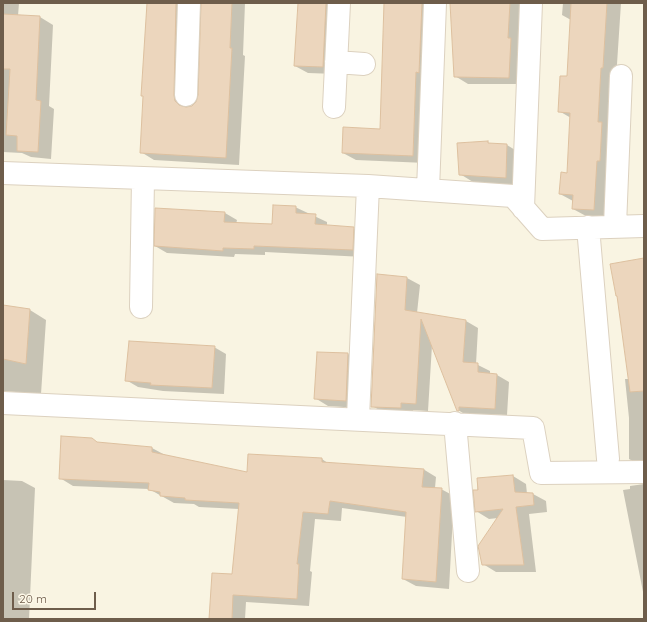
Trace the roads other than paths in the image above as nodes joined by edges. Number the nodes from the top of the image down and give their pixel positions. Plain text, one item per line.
1 (189, 3) edge
2 (339, 3) edge
3 (435, 3) edge
4 (531, 3) edge
5 (336, 62) junction
6 (364, 64) dead end
7 (621, 76) dead end
8 (186, 95) dead end
9 (334, 108) dead end
10 (3, 173) edge
11 (143, 178) junction
12 (368, 186) junction
13 (428, 190) junction
14 (523, 208) junction
15 (615, 226) junction
16 (644, 226) edge
17 (588, 227) junction
18 (141, 307) dead end
19 (3, 403) edge
20 (358, 418) junction
21 (455, 423) junction
22 (608, 459) dead end
23 (644, 472) edge
24 (468, 571) dead end

1 - 8 street
2 - 5 street
3 - 13 street
4 - 14 street
5 - 6 street
5 - 9 street
7 - 15 street
10 - 11 street
11 - 12 street
11 - 18 street
12 - 13 street
12 - 20 street
13 - 14 street
14 - 17 street
15 - 16 street
15 - 17 street
17 - 22 street
19 - 20 street
20 - 21 street
21 - 23 street
21 - 24 street

